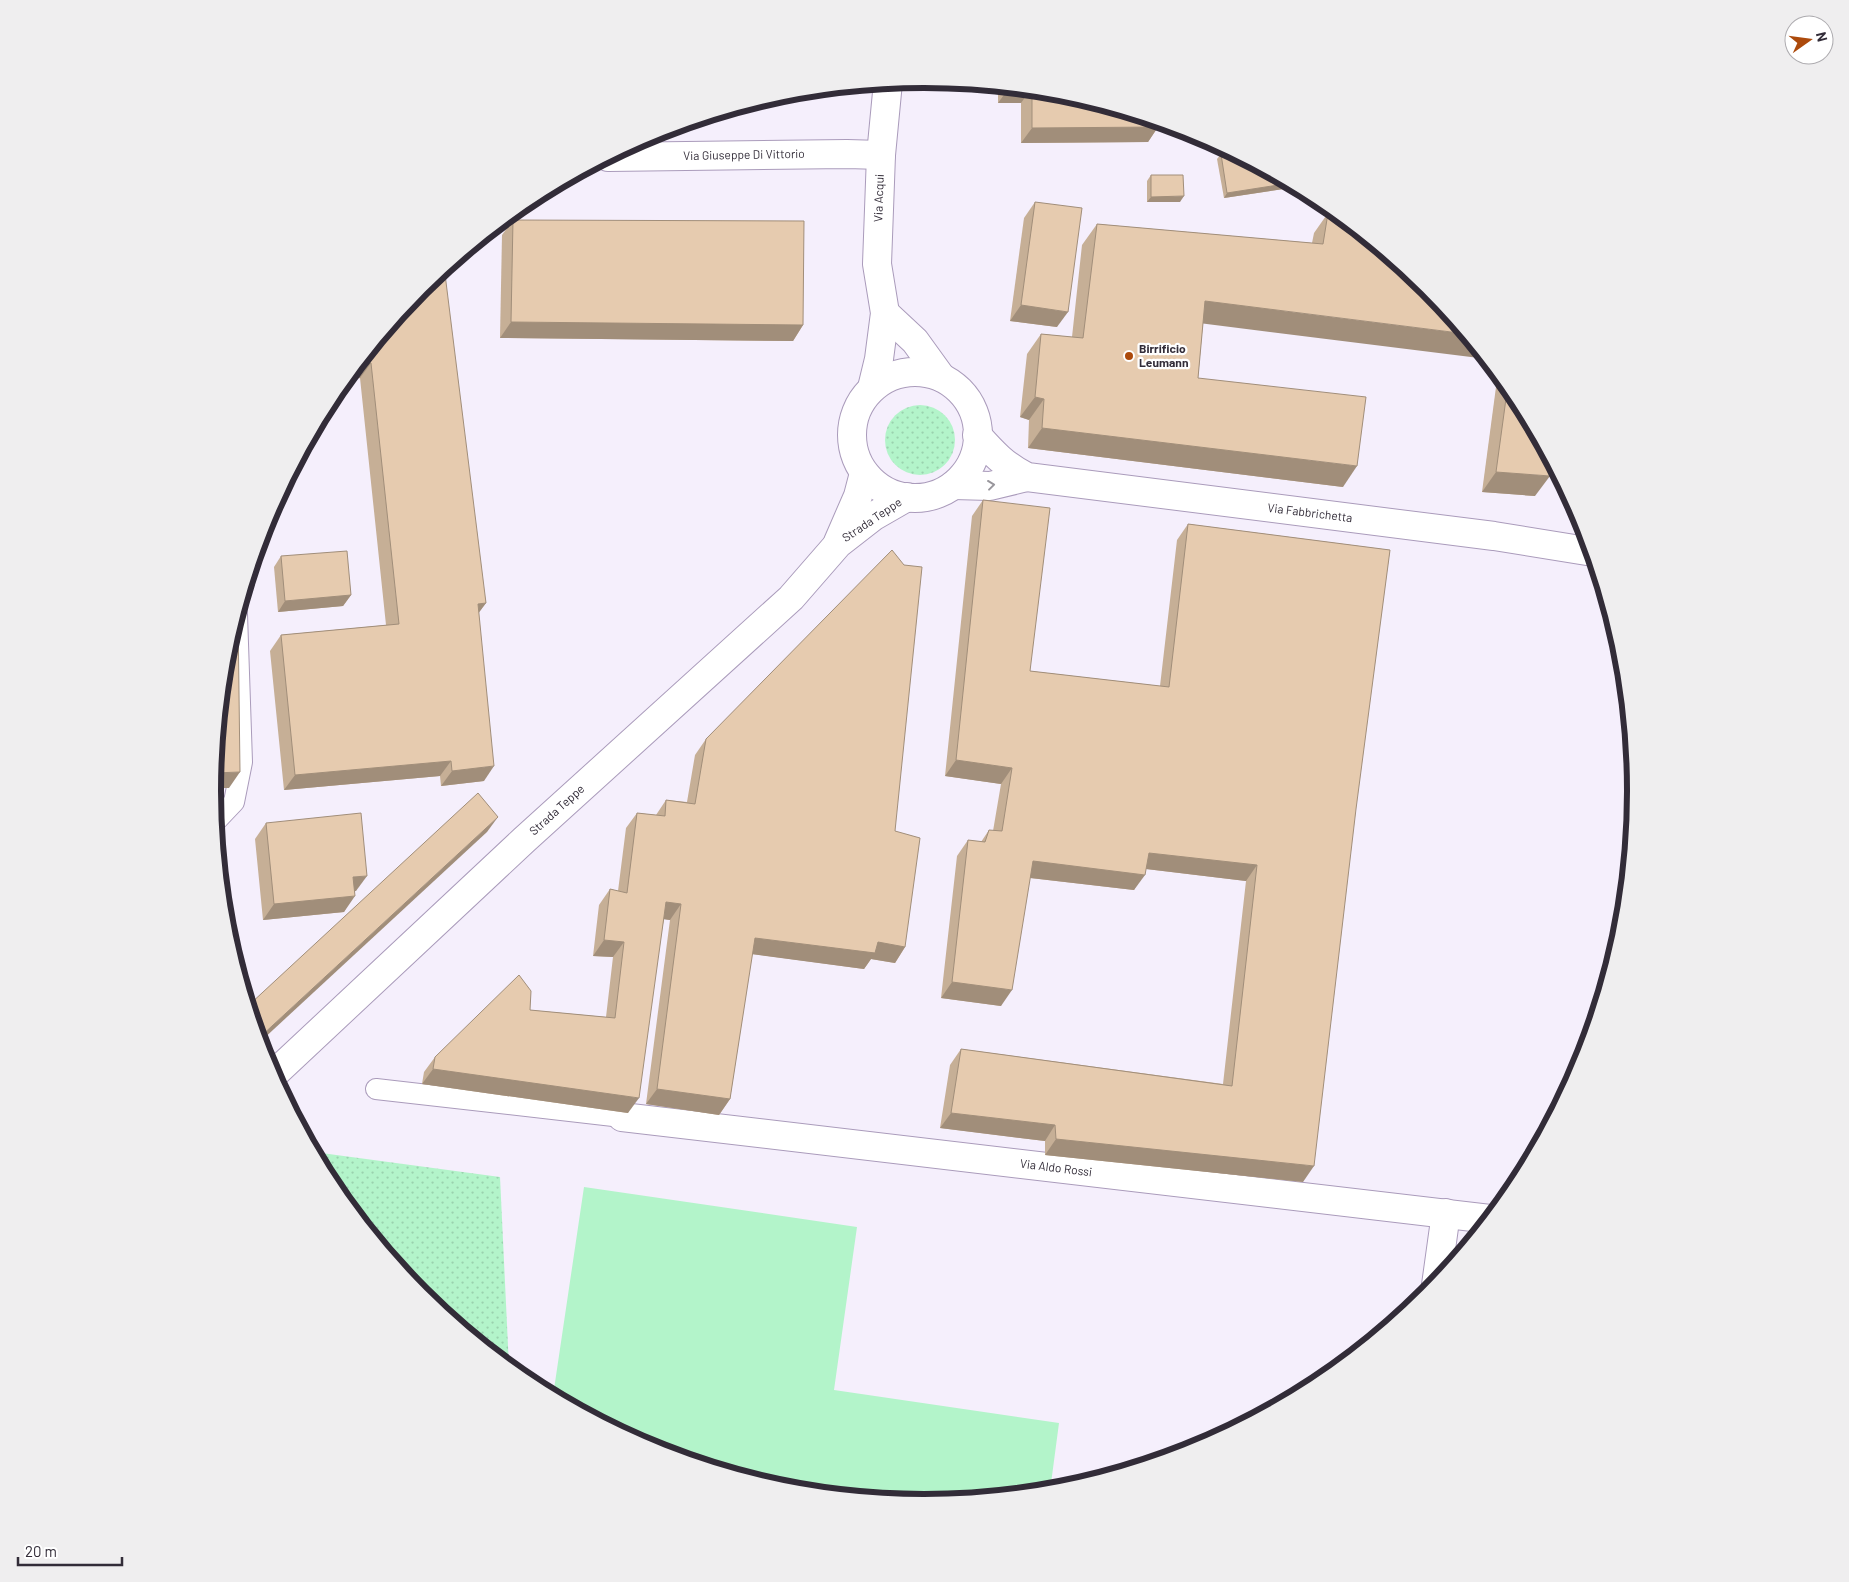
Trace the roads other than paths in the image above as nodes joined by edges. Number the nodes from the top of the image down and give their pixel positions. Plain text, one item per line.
1 (887, 89) edge
2 (881, 155) junction
3 (620, 157) edge
4 (885, 313) junction
5 (941, 377) junction
6 (872, 388) junction
7 (977, 435) junction
8 (864, 473) junction
9 (1027, 477) junction
10 (954, 484) junction
11 (907, 497) junction
12 (838, 544) junction
13 (1585, 551) edge
14 (238, 641) edge
15 (222, 815) edge
16 (279, 1069) edge
17 (376, 1089) dead end
18 (622, 1117) joint
19 (1446, 1213) junction
20 (1484, 1218) edge
21 (1438, 1271) edge

1 - 2 street, Via Acqui
2 - 3 street, Via Giuseppe Di Vittorio
2 - 4 street, Via Acqui
4 - 5 street, Via Acqui
4 - 6 street, Via Acqui
5 - 6 street, Via Acqui
5 - 7 street, Via Acqui
6 - 8 street, Via Acqui
7 - 9 street, Via Fabbrichetta
7 - 10 street, Via Acqui
8 - 11 street, Via Acqui
8 - 12 street, Strada Teppe
10 -> 9 street, Via Fabbrichetta
9 - 13 street, Via Fabbrichetta
10 - 11 street, Via Acqui
11 - 12 street, Strada Teppe
12 - 16 street, Strada Teppe
14 - 15 lane
17 - 18 lane
18 - 19 street, Via Aldo Rossi
19 - 20 street, Via Aldo Rossi
19 - 21 street

